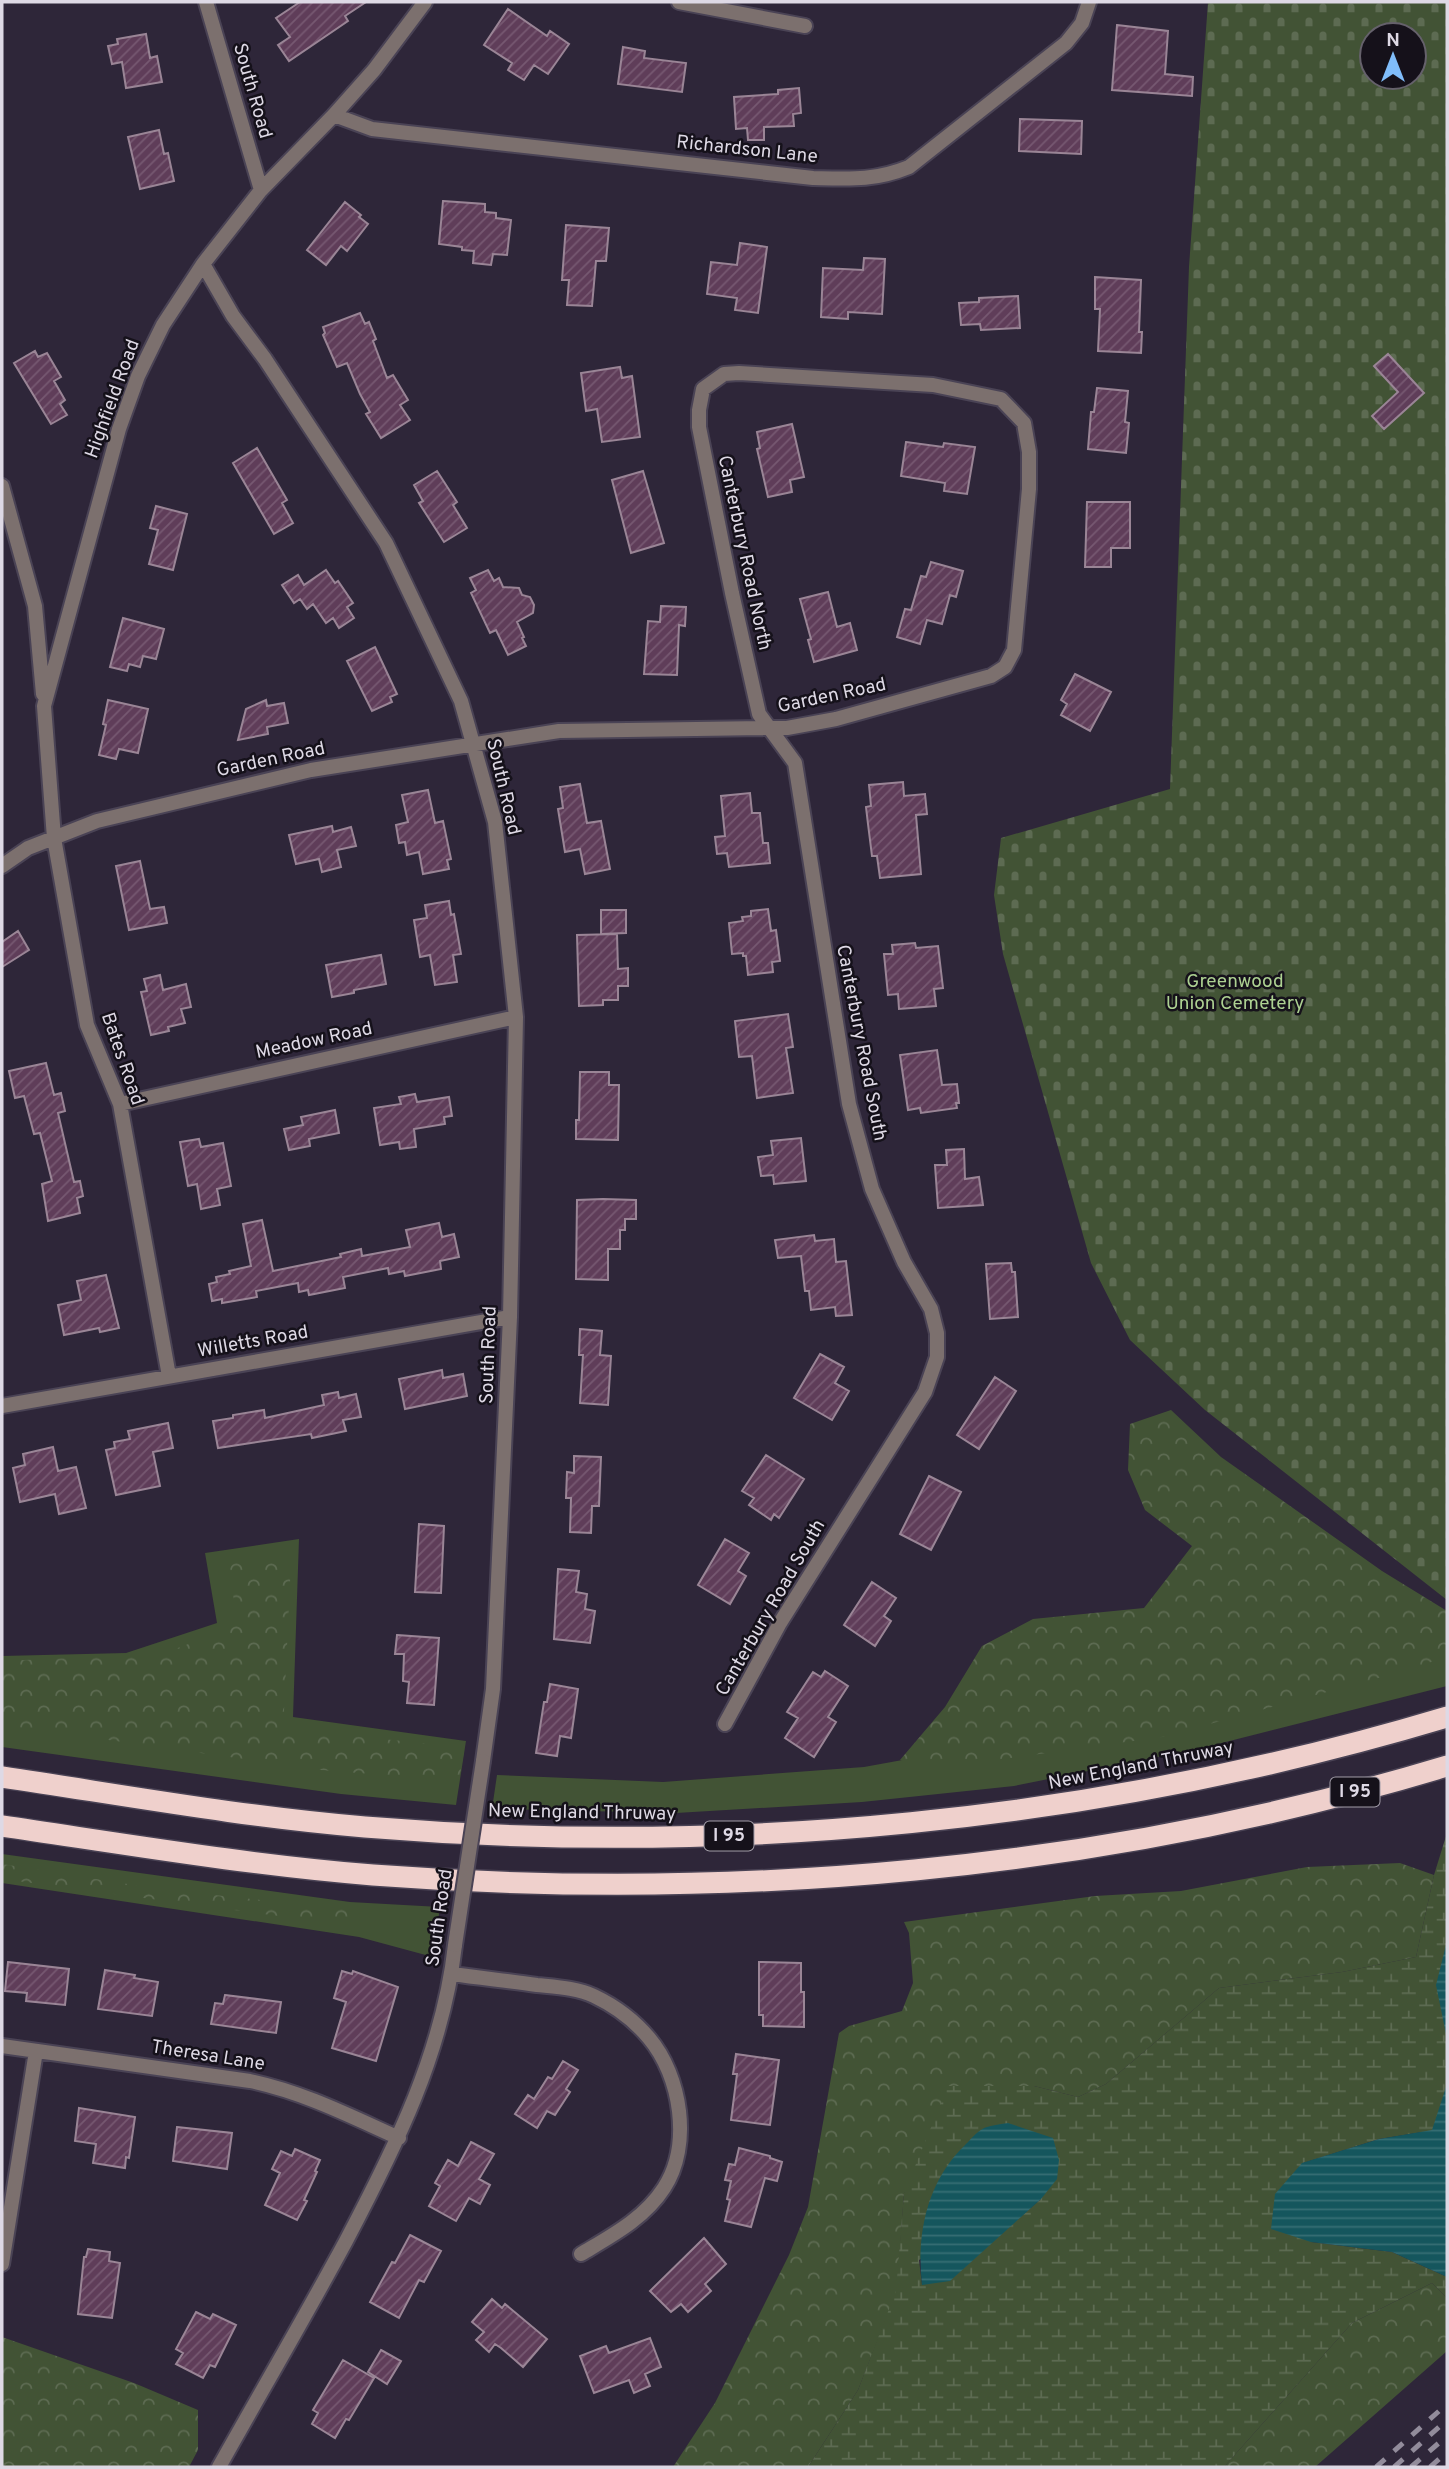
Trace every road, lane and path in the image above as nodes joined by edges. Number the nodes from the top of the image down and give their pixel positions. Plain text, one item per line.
1 (206, 2) edge
2 (425, 2) edge
3 (679, 2) edge
4 (1089, 2) edge
5 (805, 26) dead end
6 (334, 116) junction
7 (261, 190) junction
8 (203, 264) junction
9 (708, 384) joint
10 (2, 486) edge
11 (44, 706) junction
12 (767, 728) junction
13 (474, 744) junction
14 (54, 838) junction
15 (2, 866) edge
16 (516, 1017) junction
17 (120, 1104) junction
18 (510, 1317) junction
19 (169, 1376) junction
20 (2, 1406) edge
21 (1447, 1717) edge
22 (725, 1724) dead end
23 (1447, 1766) edge
24 (2, 1777) edge
25 (2, 1826) edge
26 (452, 1974) junction
27 (2, 2046) edge
28 (36, 2051) junction
29 (399, 2138) junction
30 (581, 2254) dead end
31 (2, 2264) edge
32 (219, 2467) edge

1 - 7 street, South Road
2 - 6 street, Highfield Road
3 - 5 street
4 - 6 street, Richardson Lane
6 - 7 street, Highfield Road
7 - 8 street, Highfield Road
8 - 11 street, Highfield Road
8 - 13 street, South Road
9 - 12 street, Canterbury Road North
9 - 12 street, Garden Road
10 - 11 street
11 - 14 street, Highfield Road
12 - 13 street, Garden Road
12 - 22 street, Canterbury Road South
13 - 14 street, Garden Road
13 - 16 street, South Road
14 - 15 street
14 - 17 street, Bates Road
16 - 17 street, Meadow Road
16 - 18 street, South Road
17 - 19 street, Bates Road
18 - 19 street, Willetts Road
18 - 26 street, South Road, bridge
19 - 20 street, Willetts Road
21 - 24 highway, New England Thruway / I 95
23 - 25 highway, I 95
26 - 29 street, South Road
26 - 30 street
27 - 28 street, Theresa Lane
28 - 29 street, Theresa Lane
28 - 31 street
29 - 32 street, South Road

